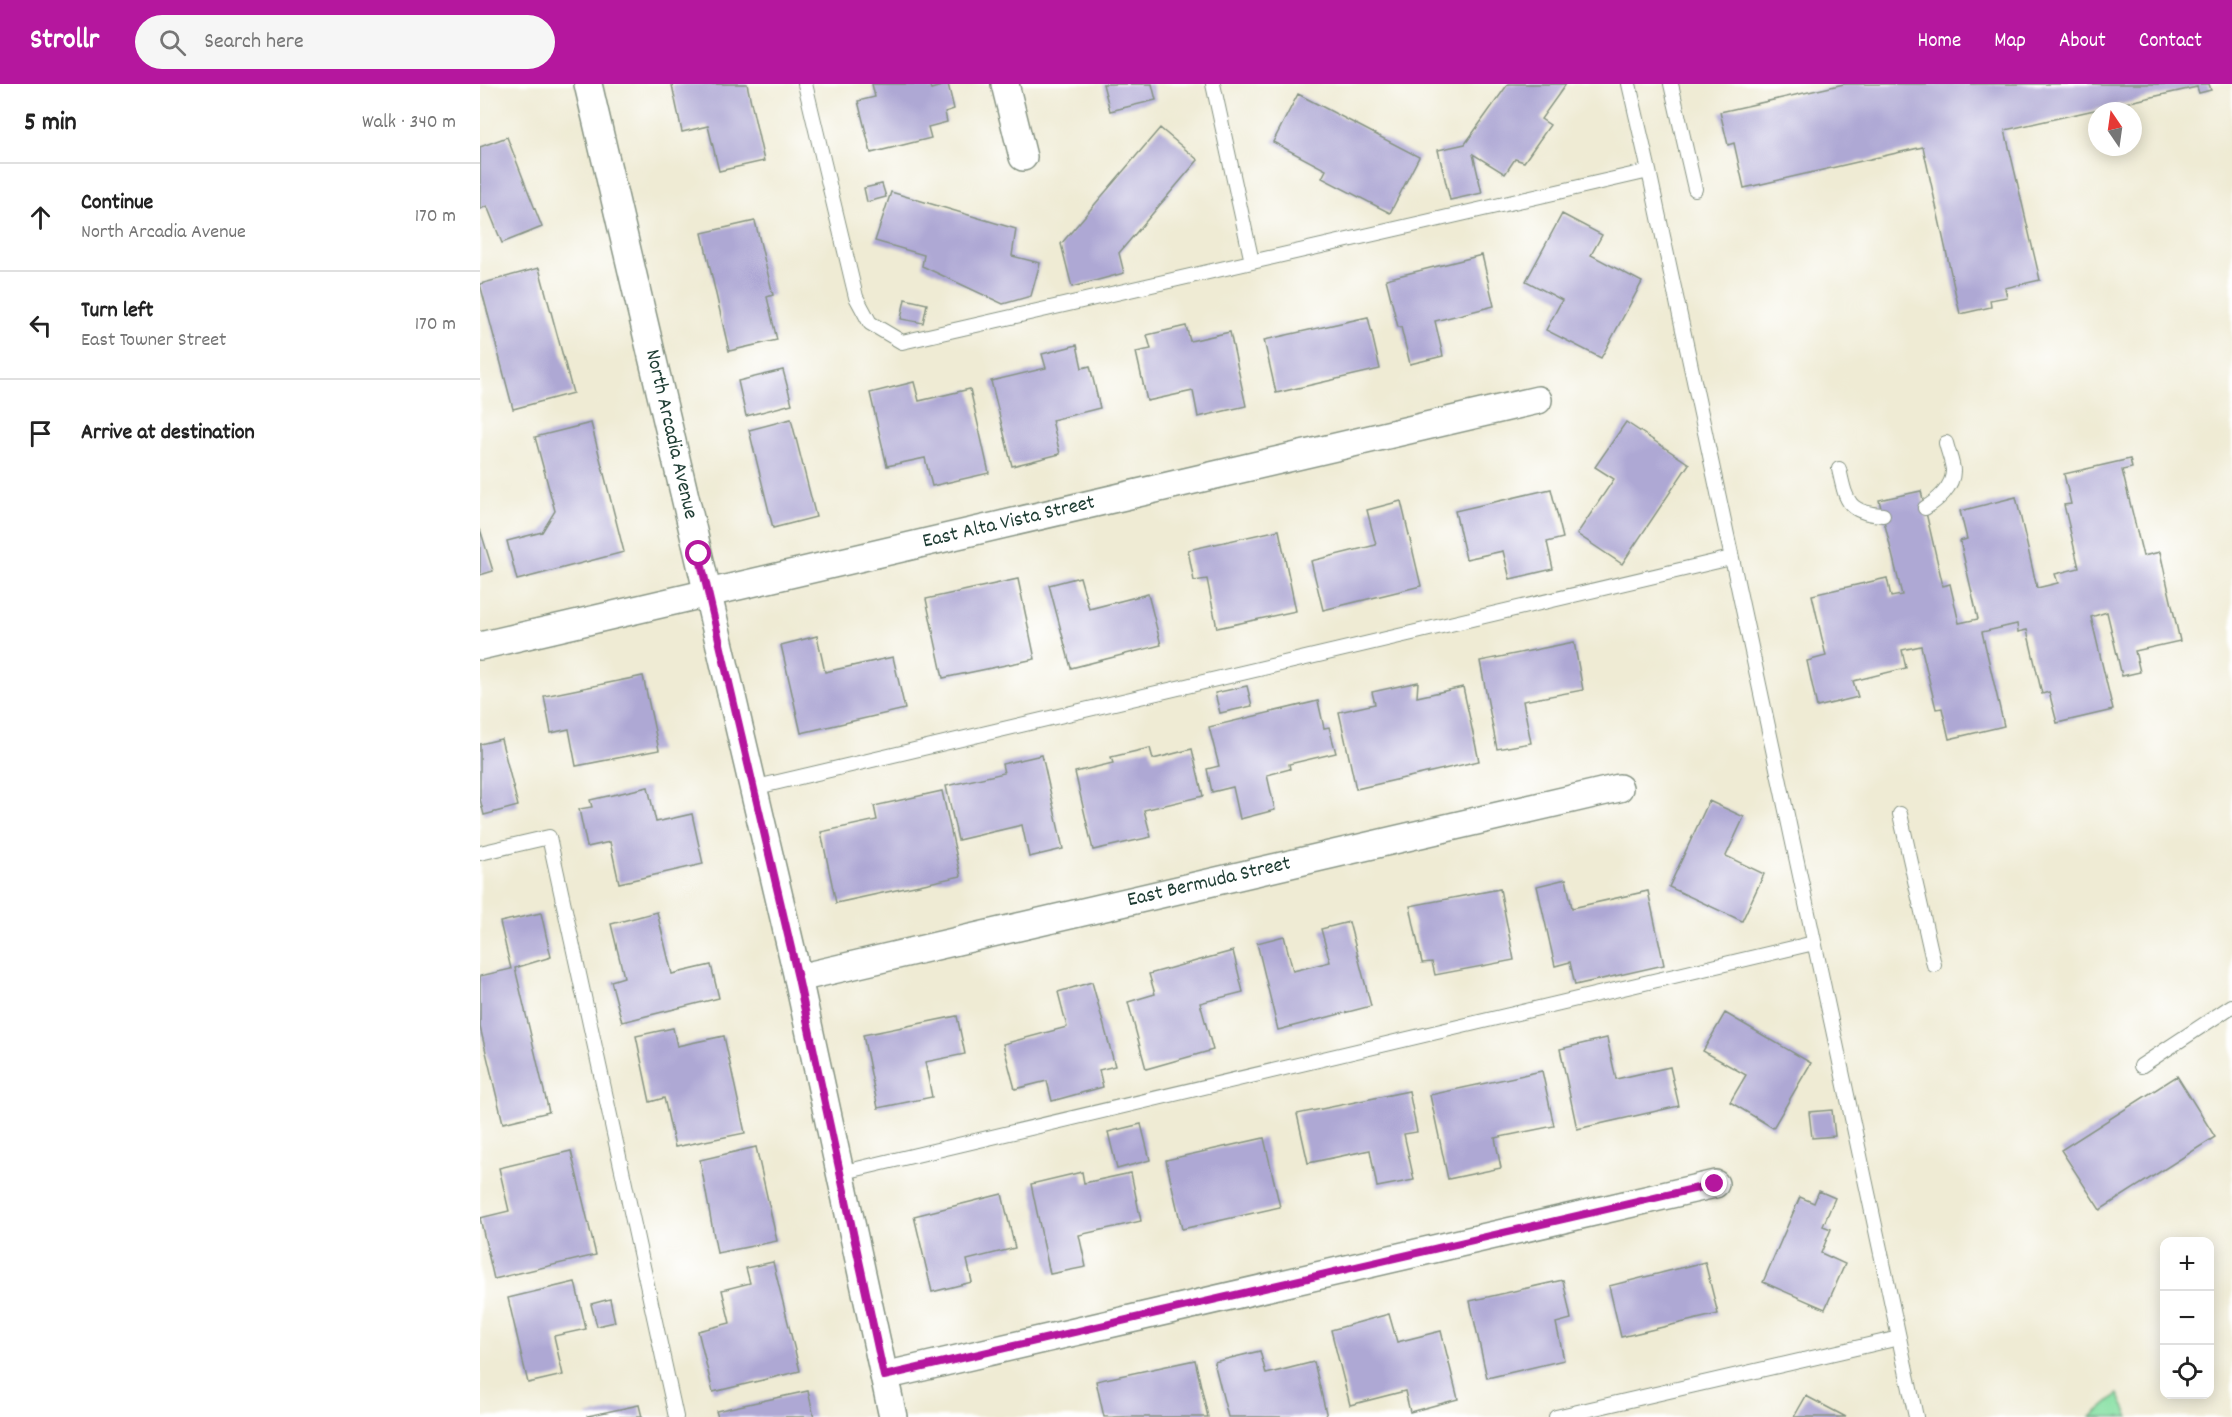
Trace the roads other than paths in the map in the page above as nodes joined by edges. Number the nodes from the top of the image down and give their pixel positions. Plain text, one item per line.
1 (588, 84) edge
2 (805, 84) edge
3 (1005, 84) edge
4 (1212, 84) edge
5 (1629, 84) edge
6 (1671, 84) edge
7 (1023, 157) dead end
8 (1649, 171) junction
9 (1695, 189) dead end
10 (1252, 262) junction
11 (1538, 400) dead end
12 (1946, 443) dead end
13 (1839, 469) dead end
14 (1925, 508) dead end
15 (1883, 515) dead end
16 (1731, 558) junction
17 (709, 591) junction
18 (480, 646) edge
19 (753, 788) junction
20 (1619, 788) dead end
21 (1900, 814) dead end
22 (480, 853) edge
23 (1814, 943) junction
24 (1934, 965) dead end
25 (798, 978) junction
26 (2232, 1006) edge
27 (2141, 1066) dead end
28 (840, 1173) junction
29 (1715, 1184) dead end
30 (1899, 1338) junction
31 (884, 1376) junction
32 (676, 1417) edge
33 (893, 1417) edge
34 (1557, 1417) edge
35 (1916, 1417) edge

1 - 17 street, North Arcadia Avenue
2 - 10 lane
3 - 7 street
4 - 10 lane
5 - 8 lane
6 - 9 lane
8 - 10 lane
8 - 16 lane
11 - 17 street, East Alta Vista Street
12 - 14 lane
13 - 15 lane
16 - 19 lane
16 - 23 lane
17 - 18 street, East Alta Vista Street
17 - 19 street, North Arcadia Avenue
19 - 25 street, North Arcadia Avenue
20 - 25 street, East Bermuda Street
21 - 24 lane
22 - 32 lane
23 - 28 lane
23 - 30 lane
25 - 28 street, North Arcadia Avenue
26 - 27 lane
28 - 31 street, North Arcadia Avenue
29 - 31 street
30 - 34 lane
30 - 35 lane
31 - 33 street, North Arcadia Avenue

